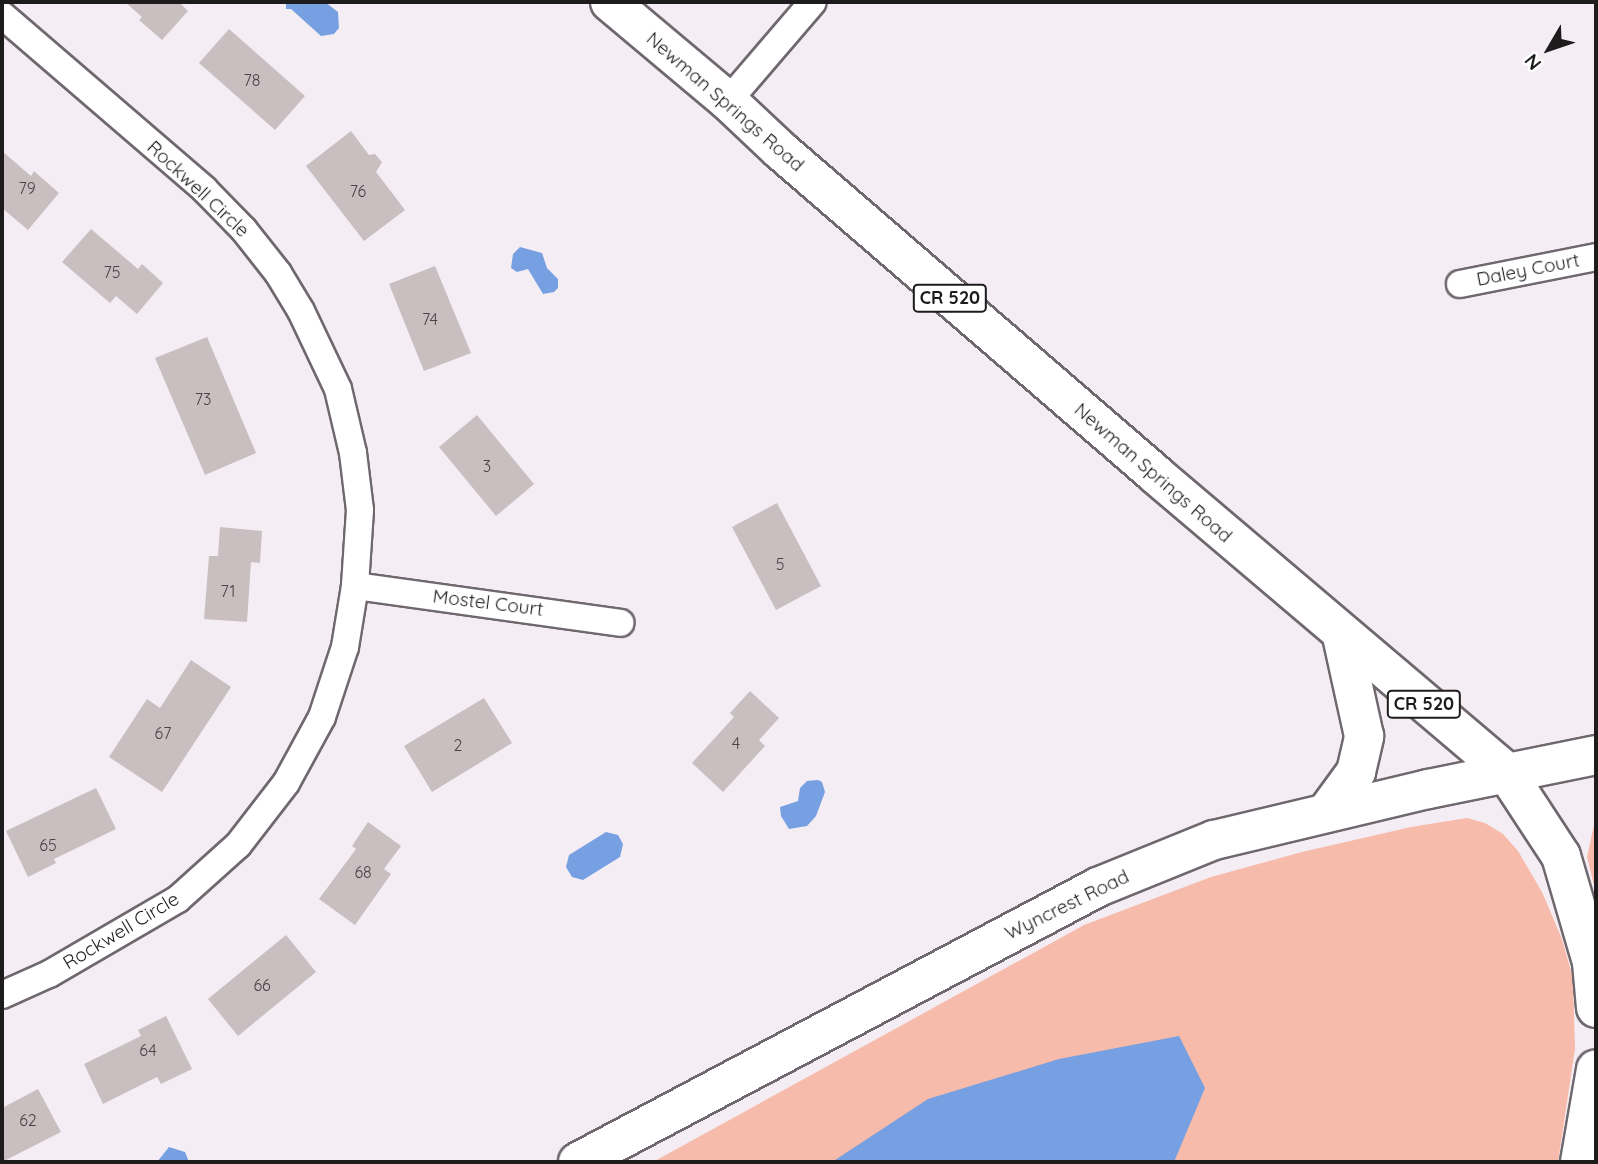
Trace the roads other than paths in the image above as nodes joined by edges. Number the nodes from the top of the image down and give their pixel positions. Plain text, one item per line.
1 (610, 2) edge
2 (813, 2) edge
3 (2, 15) edge
4 (728, 101) junction
5 (1596, 257) edge
6 (1460, 284) dead end
7 (355, 586) junction
8 (620, 623) dead end
9 (1342, 636) junction
10 (1596, 755) edge
11 (1506, 772) junction
12 (1326, 813) junction
13 (2, 995) edge
14 (1596, 1008) edge
15 (1596, 1069) edge
16 (578, 1162) edge
17 (1580, 1162) edge

1 - 4 main road, Newman Springs Road / CR 520
2 - 4 street
3 - 7 street, Rockwell Circle
4 - 9 main road, Newman Springs Road / CR 520
5 - 6 street, Daley Court
7 - 8 street, Mostel Court
7 - 13 street, Rockwell Circle
9 - 11 main road, Newman Springs Road / CR 520
9 - 12 main road
10 - 11 main road, Wyncrest Road
11 - 12 main road, Wyncrest Road
11 - 14 main road, Newman Springs Road / CR 520
12 - 16 main road, Wyncrest Road
15 - 17 main road

